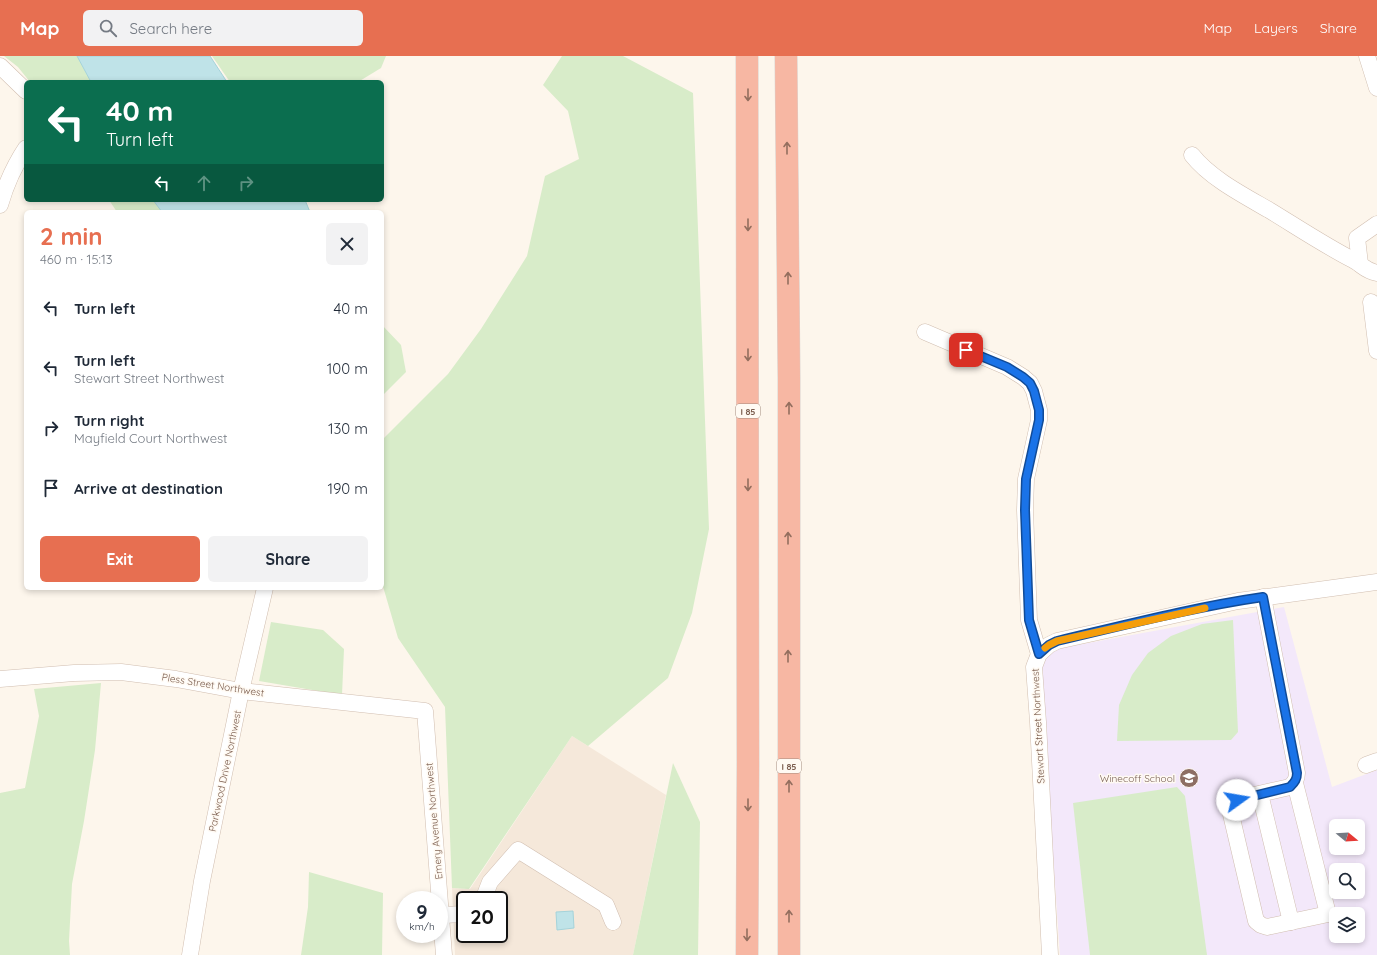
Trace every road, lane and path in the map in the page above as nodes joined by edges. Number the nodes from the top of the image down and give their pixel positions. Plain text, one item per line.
1 (748, 56) edge
2 (786, 56) edge
3 (1367, 56) edge
4 (0, 66) edge
5 (1377, 88) edge
6 (24, 89) edge
7 (24, 151) edge
8 (1192, 155) dead end
9 (0, 205) edge
10 (1377, 224) edge
11 (1360, 264) junction
12 (1377, 273) edge
13 (1377, 304) edge
14 (925, 332) dead end
15 (1377, 351) edge
16 (1377, 582) edge
17 (265, 590) edge
18 (1263, 597) junction
19 (1039, 654) junction
20 (0, 679) edge
21 (241, 691) junction
22 (425, 711) joint
23 (1294, 783) junction
24 (1260, 794) junction
25 (440, 891) edge
26 (486, 891) edge
27 (613, 922) dead end
28 (1291, 922) junction
29 (443, 943) edge
30 (190, 955) edge
31 (444, 955) edge
32 (747, 955) edge
33 (789, 955) edge
34 (1050, 955) edge

1 -> 32 highway, I 85
33 -> 2 highway, I 85
3 - 5 street
4 - 6 street
7 - 9 street
8 - 11 street
10 - 11 street
11 - 12 street
13 - 15 street
14 - 19 street
16 - 18 street, Stewart Street Northwest
17 - 21 street, Parkwood Drive Northwest
18 - 19 street, Stewart Street Northwest
18 - 23 street
19 - 34 street, Stewart Street Northwest
20 - 21 street, Pless Street Northwest
21 - 22 street, Pless Street Northwest
21 - 30 street, Parkwood Drive Northwest
22 - 25 street, Emery Avenue Northwest
23 - 24 street
23 - 28 street
24 - 28 street
24 - 28 street
26 - 27 street
29 - 31 street, Emery Avenue Northwest

